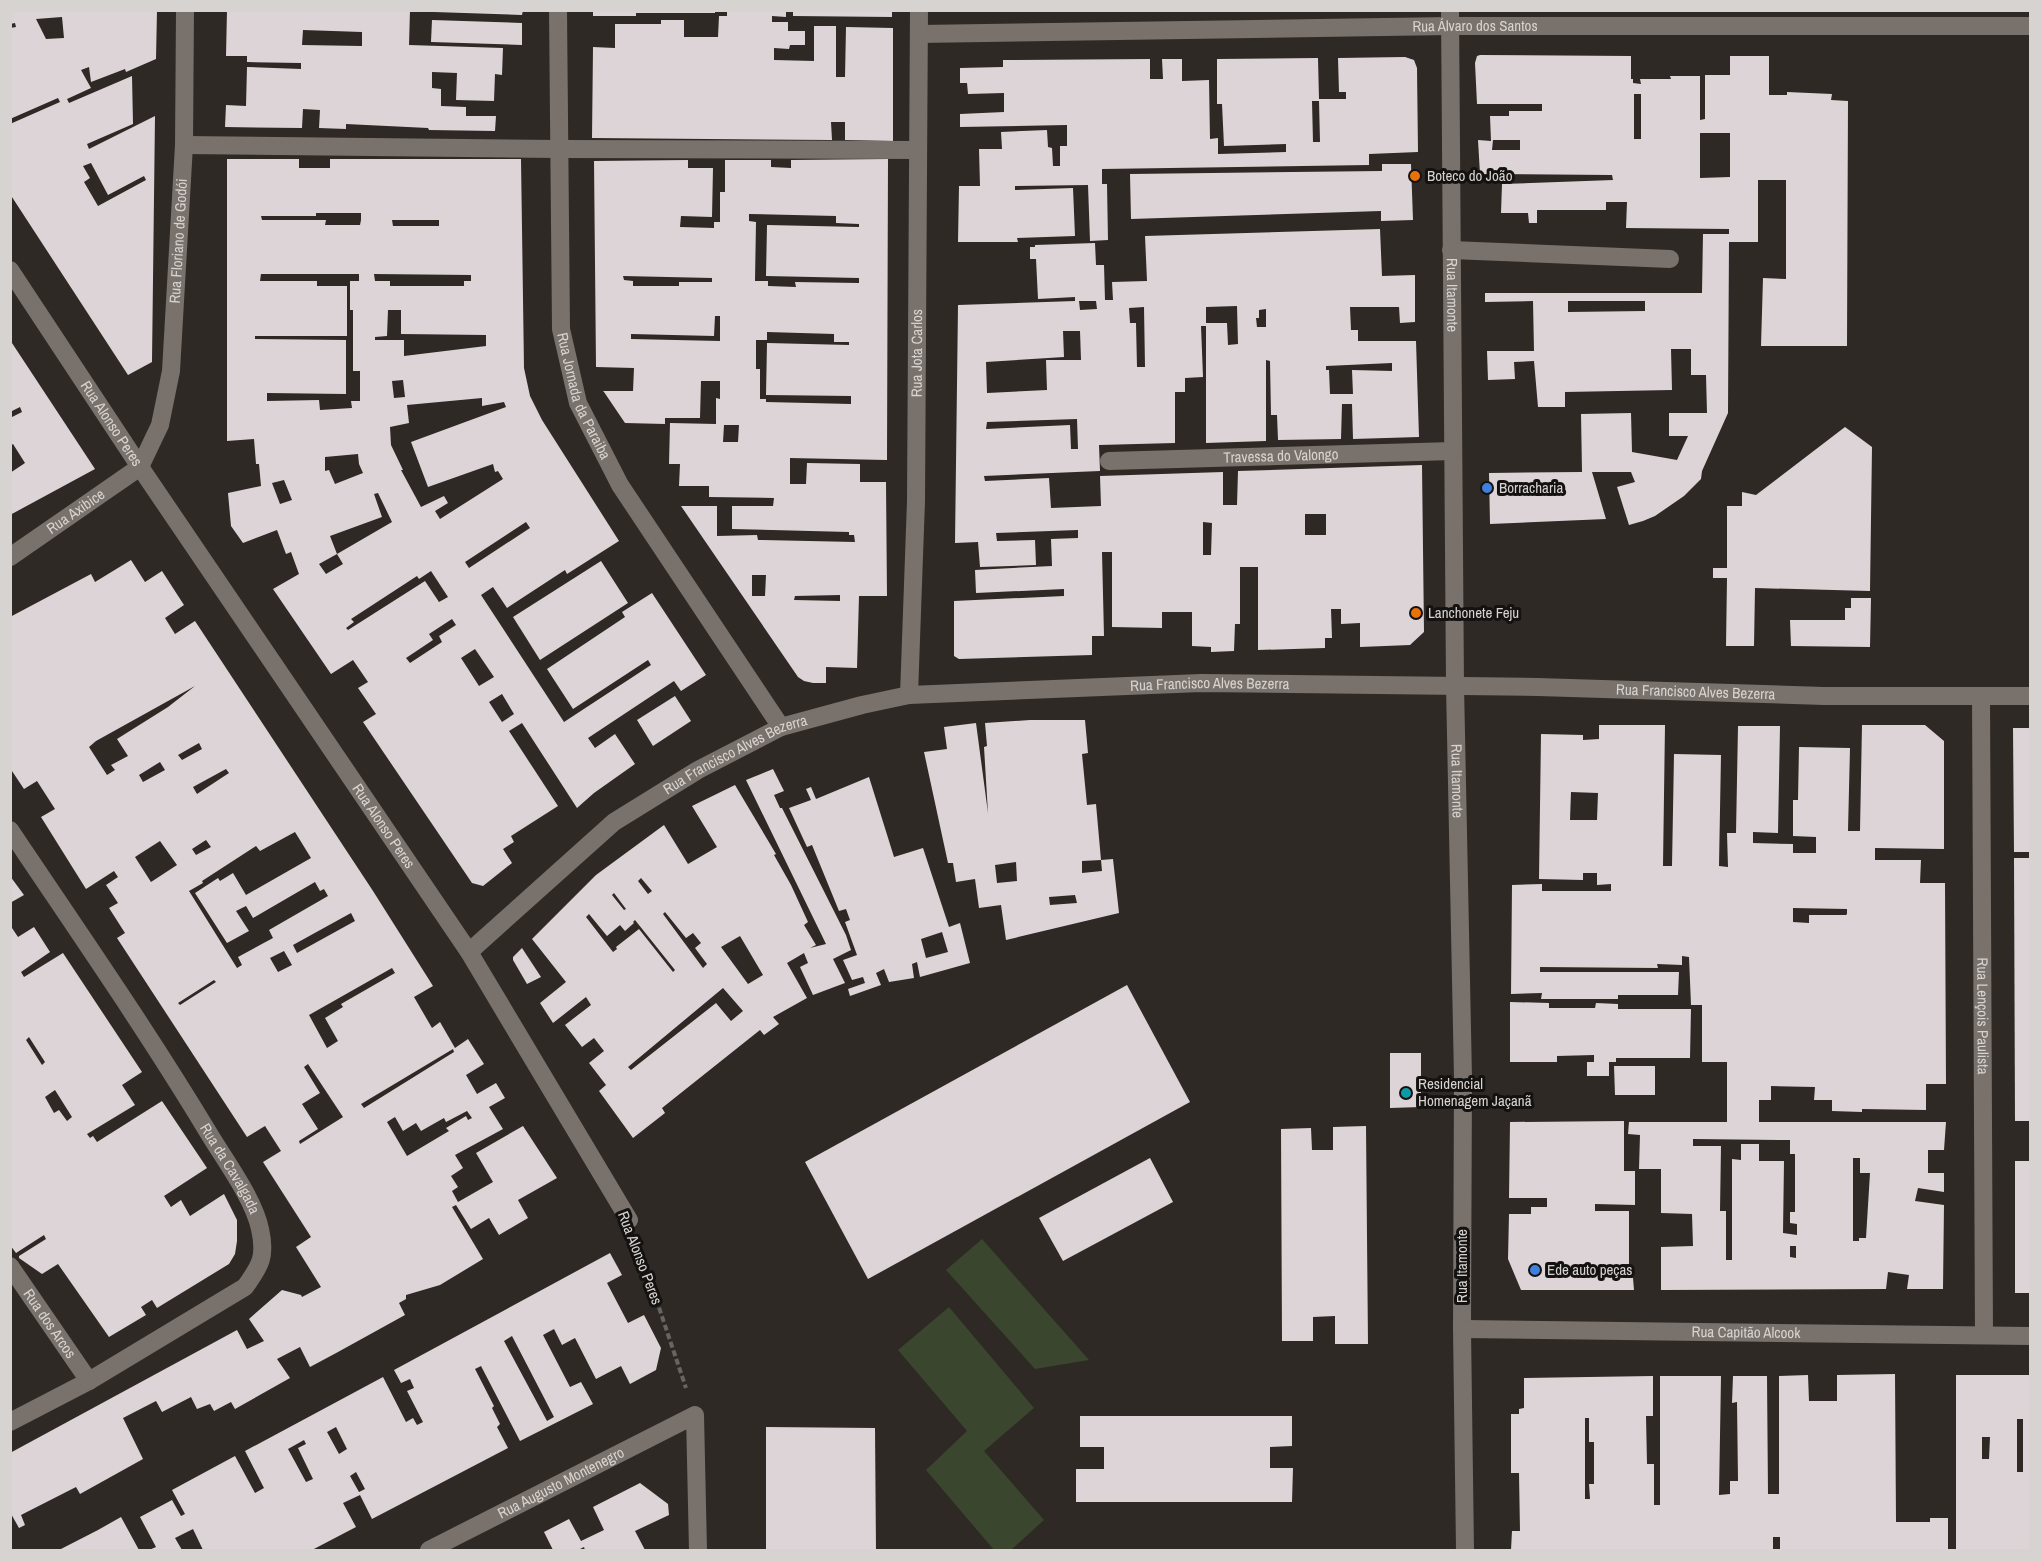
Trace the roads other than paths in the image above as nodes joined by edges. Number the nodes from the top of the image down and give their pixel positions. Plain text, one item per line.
1 (185, 10) edge
2 (558, 10) edge
3 (919, 10) edge
4 (1450, 18) edge
5 (1738, 18) edge
6 (1973, 18) edge
7 (2031, 26) edge
8 (919, 34) junction
9 (184, 145) junction
10 (558, 149) junction
11 (918, 150) junction
12 (1451, 250) junction
13 (1670, 259) dead end
14 (10, 270) edge
15 (1453, 451) junction
16 (1109, 461) dead end
17 (140, 467) junction
18 (10, 557) edge
19 (1455, 685) junction
20 (909, 695) junction
21 (1981, 696) junction
22 (2031, 696) edge
23 (781, 727) junction
24 (10, 830) edge
25 (469, 952) junction
26 (629, 1220) road end
27 (10, 1266) edge
28 (1462, 1329) junction
29 (1984, 1335) junction
30 (2031, 1336) edge
31 (89, 1381) junction
32 (10, 1422) edge
33 (429, 1551) edge
34 (698, 1551) edge
35 (1465, 1551) edge

1 - 9 street, Rua Floriano de Godói
2 - 10 street, Rua Jornada da Paraiba
3 - 8 street, Rua Jota Carlos
4 - 5 street, Rua Álvaro dos Santos
4 - 8 street, Rua Álvaro dos Santos
4 - 12 street, Rua Itamonte
5 - 6 street, Rua Álvaro dos Santos
6 - 7 street, Rua Álvaro dos Santos
8 - 11 street, Rua Jota Carlos
9 - 10 street
9 - 17 street, Rua Floriano de Godói
10 - 11 street
10 - 23 street, Rua Jornada da Paraiba
11 - 20 street, Rua Jota Carlos
12 - 13 street
12 - 15 street, Rua Itamonte
14 - 17 street, Rua Alonso Peres
15 - 16 street, Travessa do Valongo
15 - 19 street, Rua Itamonte
17 - 18 street, Rua Axibice
17 - 25 street, Rua Alonso Peres
19 - 20 street, Rua Francisco Alves Bezerra
19 - 21 street, Rua Francisco Alves Bezerra
19 - 28 street, Rua Itamonte
20 - 23 street, Rua Francisco Alves Bezerra
21 - 22 street, Rua Francisco Alves Bezerra
21 - 29 street, Rua Lençois Paulista
23 - 25 street, Rua Francisco Alves Bezerra
24 - 31 street, Rua da Cavalgada
25 - 26 street, Rua Alonso Peres
27 - 31 street, Rua dos Arcos
28 - 29 street, Rua Capitão Alcook
28 - 35 street, Rua Itamonte
29 - 30 street, Rua Capitão Alcook
31 - 32 street, Rua da Cavalgada
33 - 34 street, Rua Augusto Montenegro

